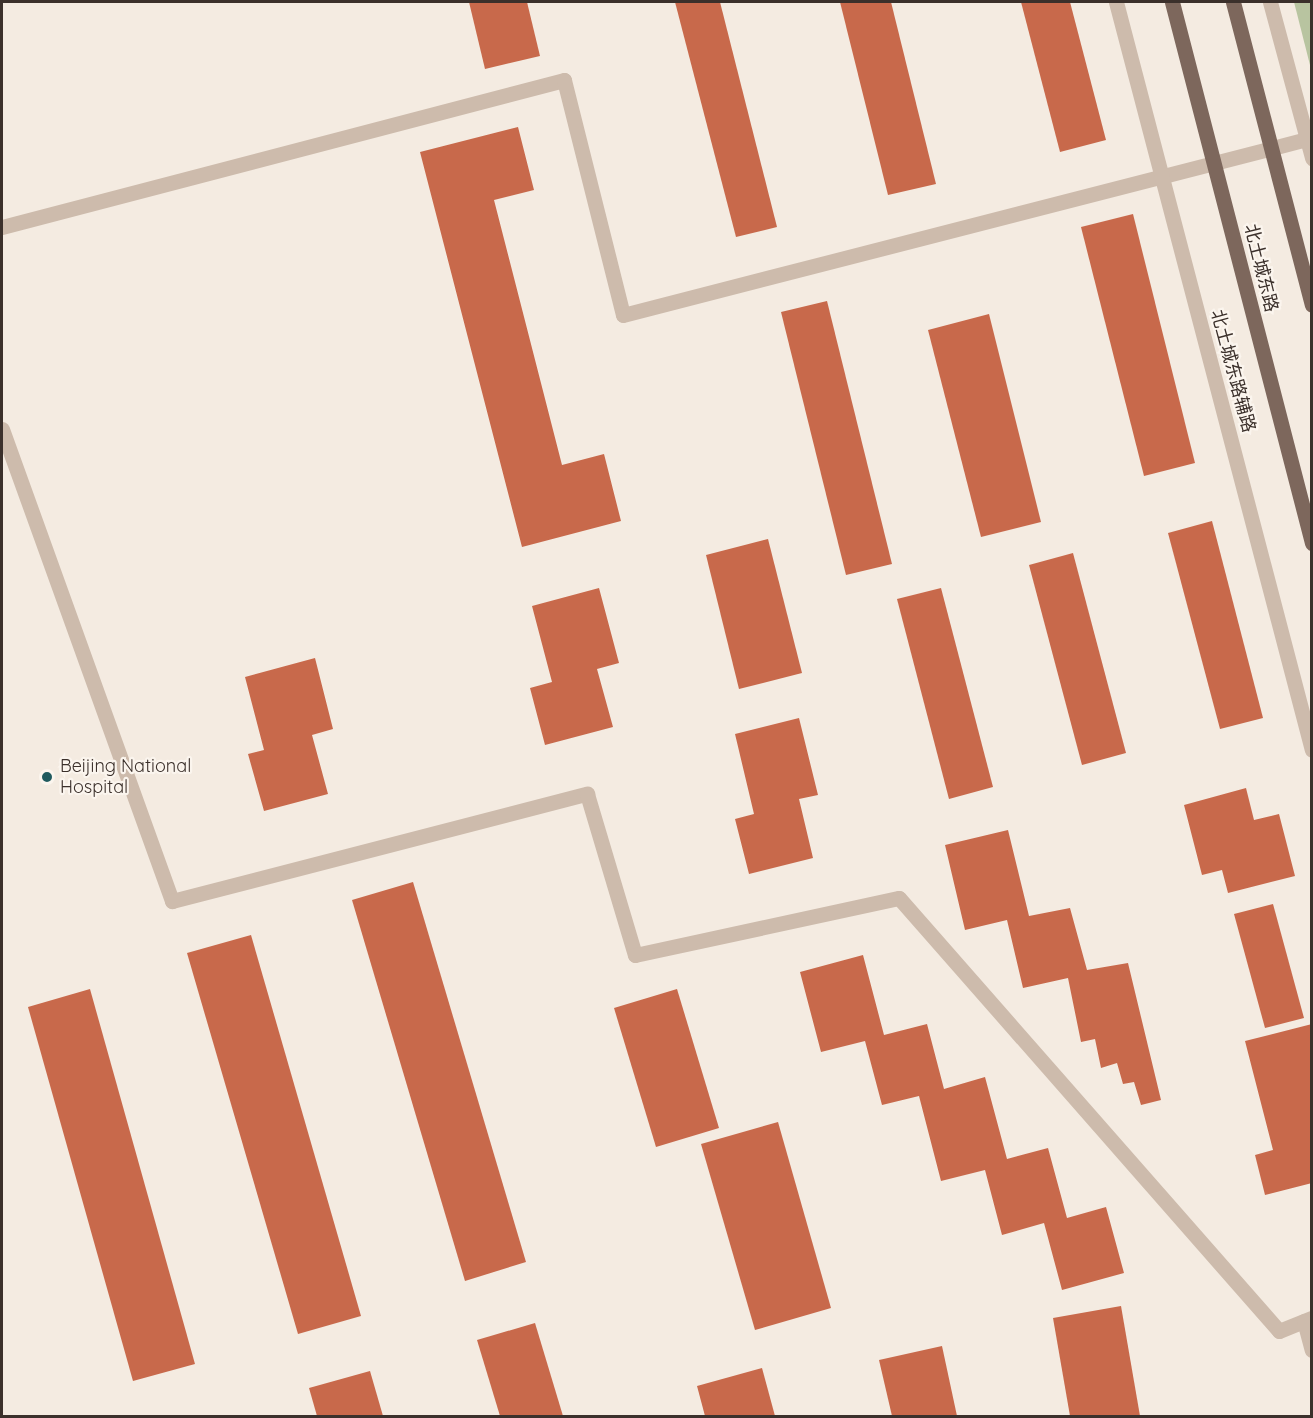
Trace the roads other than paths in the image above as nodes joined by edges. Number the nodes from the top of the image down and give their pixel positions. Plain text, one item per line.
1 (1116, 2) edge
2 (1172, 2) edge
3 (1233, 2) edge
4 (1270, 2) edge
5 (1306, 139) junction
6 (1271, 148) junction
7 (1311, 158) edge
8 (1214, 163) junction
9 (1162, 176) junction
10 (2, 227) edge
11 (1311, 305) edge
12 (2, 429) edge
13 (1311, 543) edge
14 (1311, 750) edge
15 (1307, 1320) edge
16 (1311, 1350) edge

1 - 9 street, 北土城东路辅路
2 - 8 main road, 北土城东路
3 - 6 main road
4 - 5 street
5 - 6 street
5 - 7 street
6 - 8 street
6 - 11 main road
8 - 9 street
8 - 13 main road, 北土城东路
9 - 10 street
9 - 14 street, 北土城东路辅路
12 - 15 street
15 - 16 street

